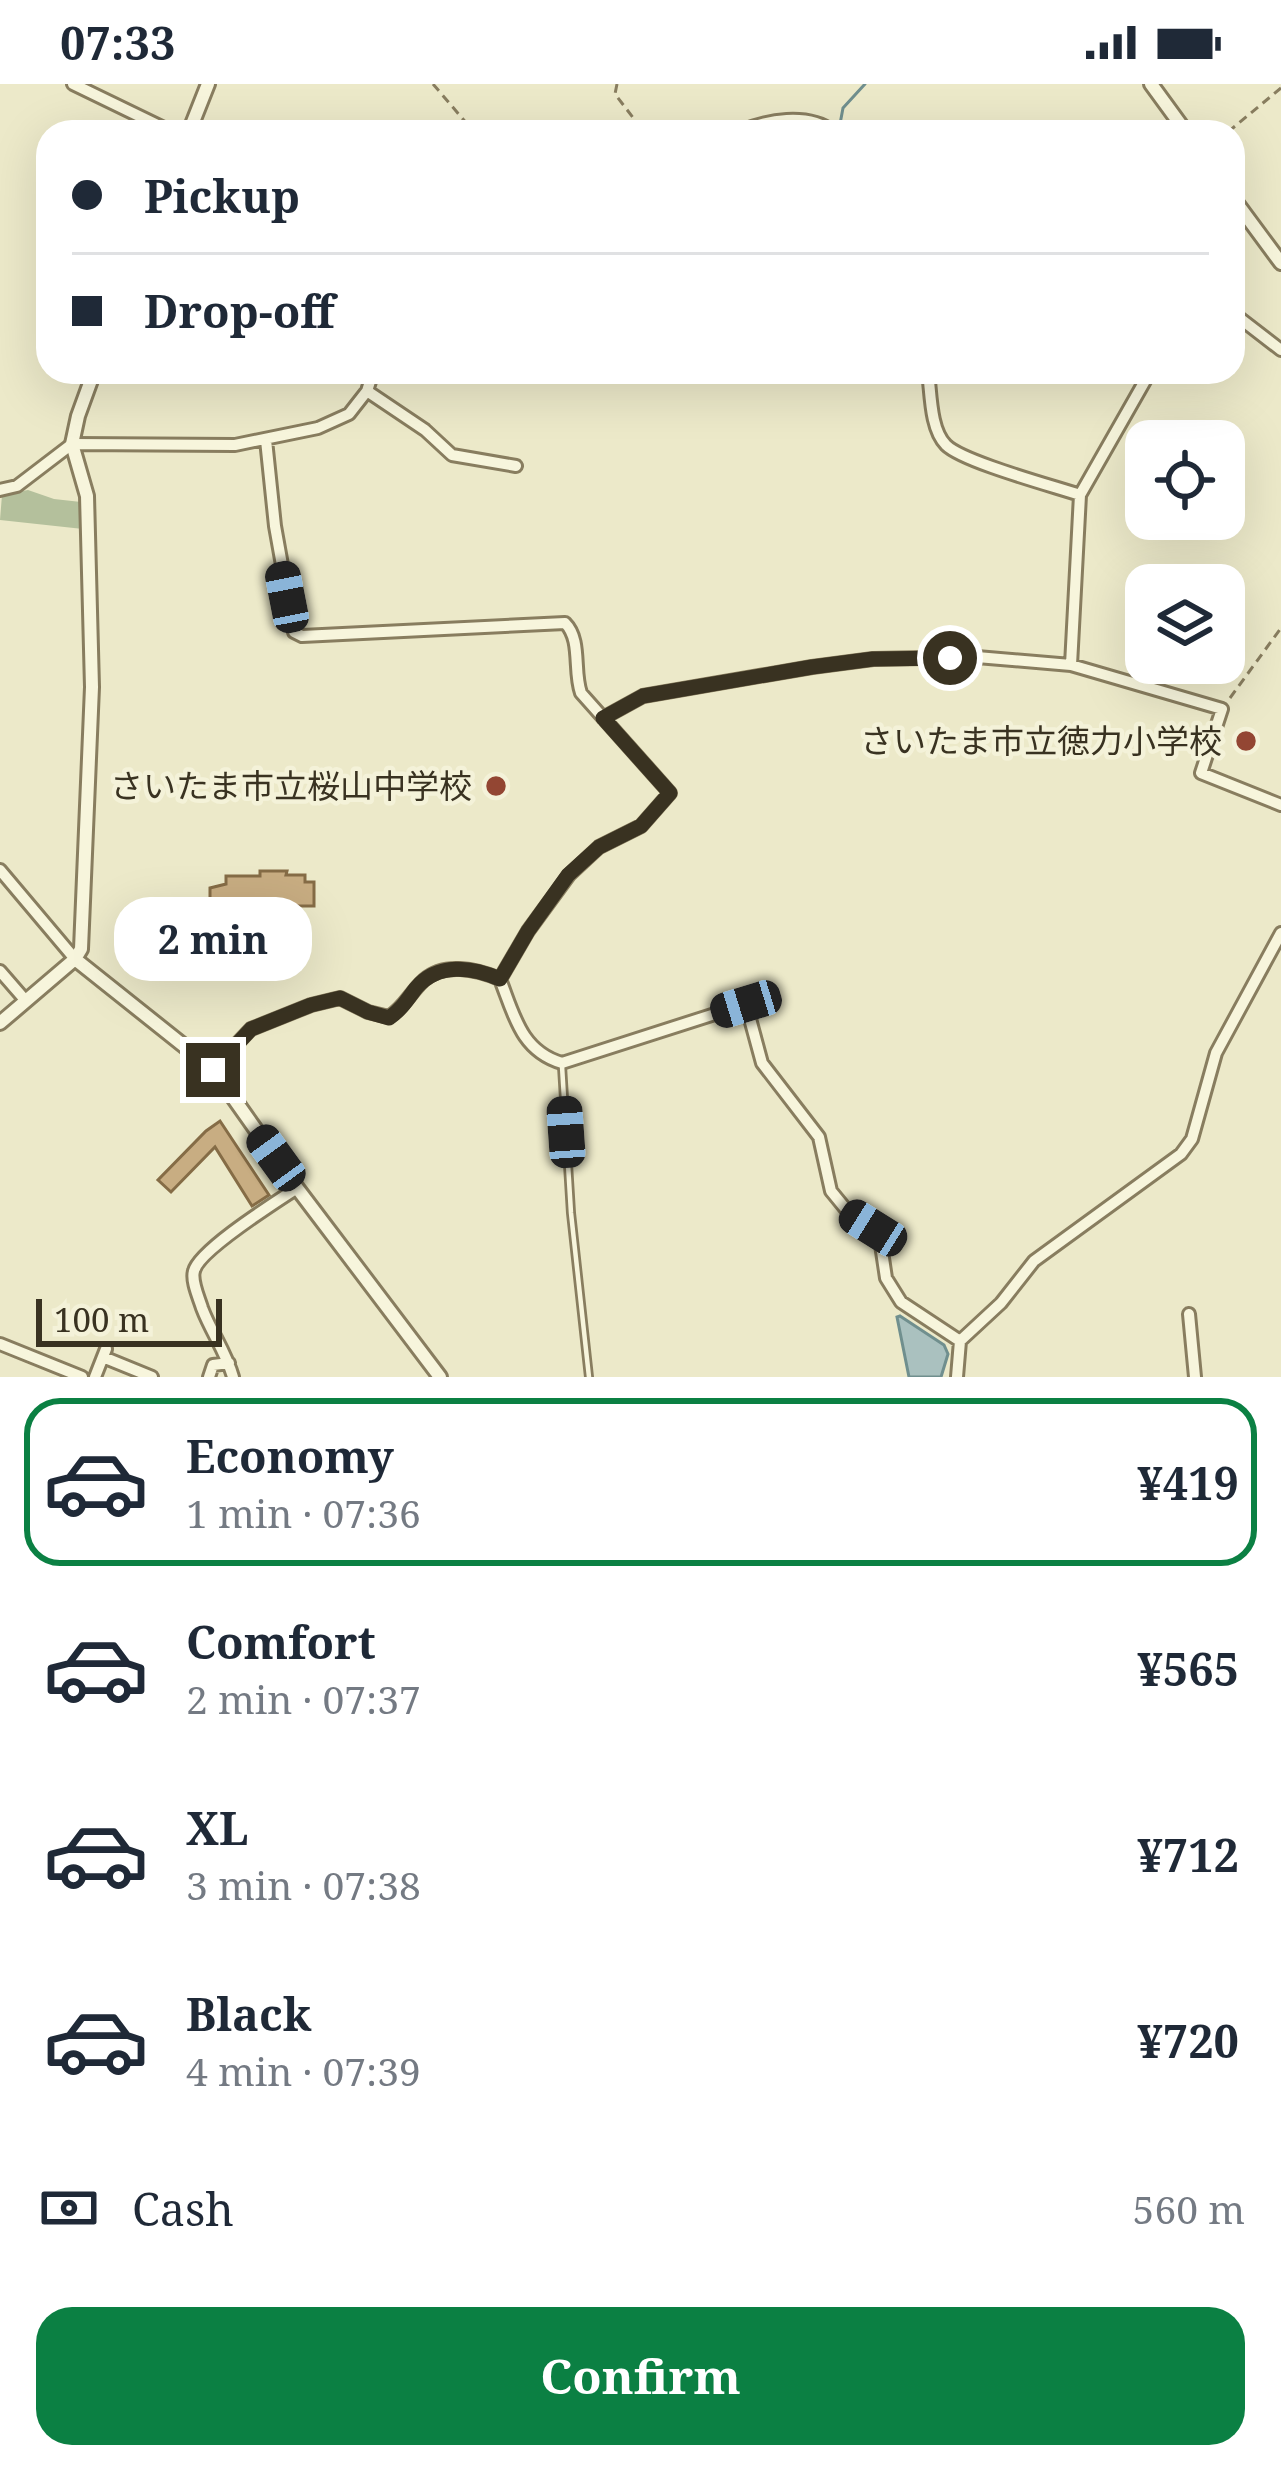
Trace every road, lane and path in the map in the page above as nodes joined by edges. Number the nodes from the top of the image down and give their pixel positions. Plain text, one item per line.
1 (73, 84) edge
2 (208, 84) edge
3 (433, 84) edge
4 (617, 84) edge
5 (1151, 84) edge
6 (1281, 88) edge
7 (147, 120) edge
8 (194, 120) edge
9 (464, 120) edge
10 (635, 120) edge
11 (1177, 120) edge
12 (1242, 120) edge
13 (1245, 214) edge
14 (1281, 263) edge
15 (1245, 322) edge
16 (1281, 350) edge
17 (90, 384) edge
18 (369, 384) edge
19 (930, 384) edge
20 (1143, 384) edge
21 (367, 392) junction
22 (266, 440) junction
23 (72, 443) junction
24 (516, 466) dead end
25 (0, 490) edge
26 (1080, 495) junction
27 (1281, 628) edge
28 (1072, 665) junction
29 (1222, 709) junction
30 (603, 718) junction
31 (1281, 805) edge
32 (0, 870) edge
33 (1281, 933) edge
34 (75, 959) junction
35 (0, 971) edge
36 (500, 979) junction
37 (26, 1001) junction
38 (0, 1023) edge
39 (562, 1063) junction
40 (213, 1070) junction
41 (296, 1188) junction
42 (1189, 1314) dead end
43 (960, 1341) junction
44 (0, 1344) edge
45 (229, 1363) junction
46 (82, 1377) edge
47 (95, 1377) edge
48 (152, 1377) edge
49 (209, 1377) edge
50 (233, 1377) edge
51 (440, 1377) edge
52 (589, 1377) edge
53 (957, 1377) edge
54 (1195, 1377) edge

1 - 7 street
2 - 8 street
3 - 9 path
4 - 10 path
5 - 11 street
6 - 12 path
13 - 14 street
15 - 16 street
17 - 23 street
18 - 21 street
19 - 26 street
20 - 26 street
21 - 22 street
21 - 24 street
22 - 23 street
22 - 30 street
23 - 25 street
23 - 34 street
26 - 28 street
27 - 29 path
28 - 29 street
28 - 30 street
29 - 31 street
30 - 36 street
32 - 34 street
33 - 43 street
34 - 37 street
34 - 40 street
35 - 37 street
36 - 39 street
36 - 40 street
37 - 38 street
39 - 43 street
39 - 52 lane
40 - 41 street
41 - 45 street
41 - 51 street
42 - 54 street
43 - 53 street
44 - 46 street
45 - 49 street
45 - 50 street
47 - 48 street

